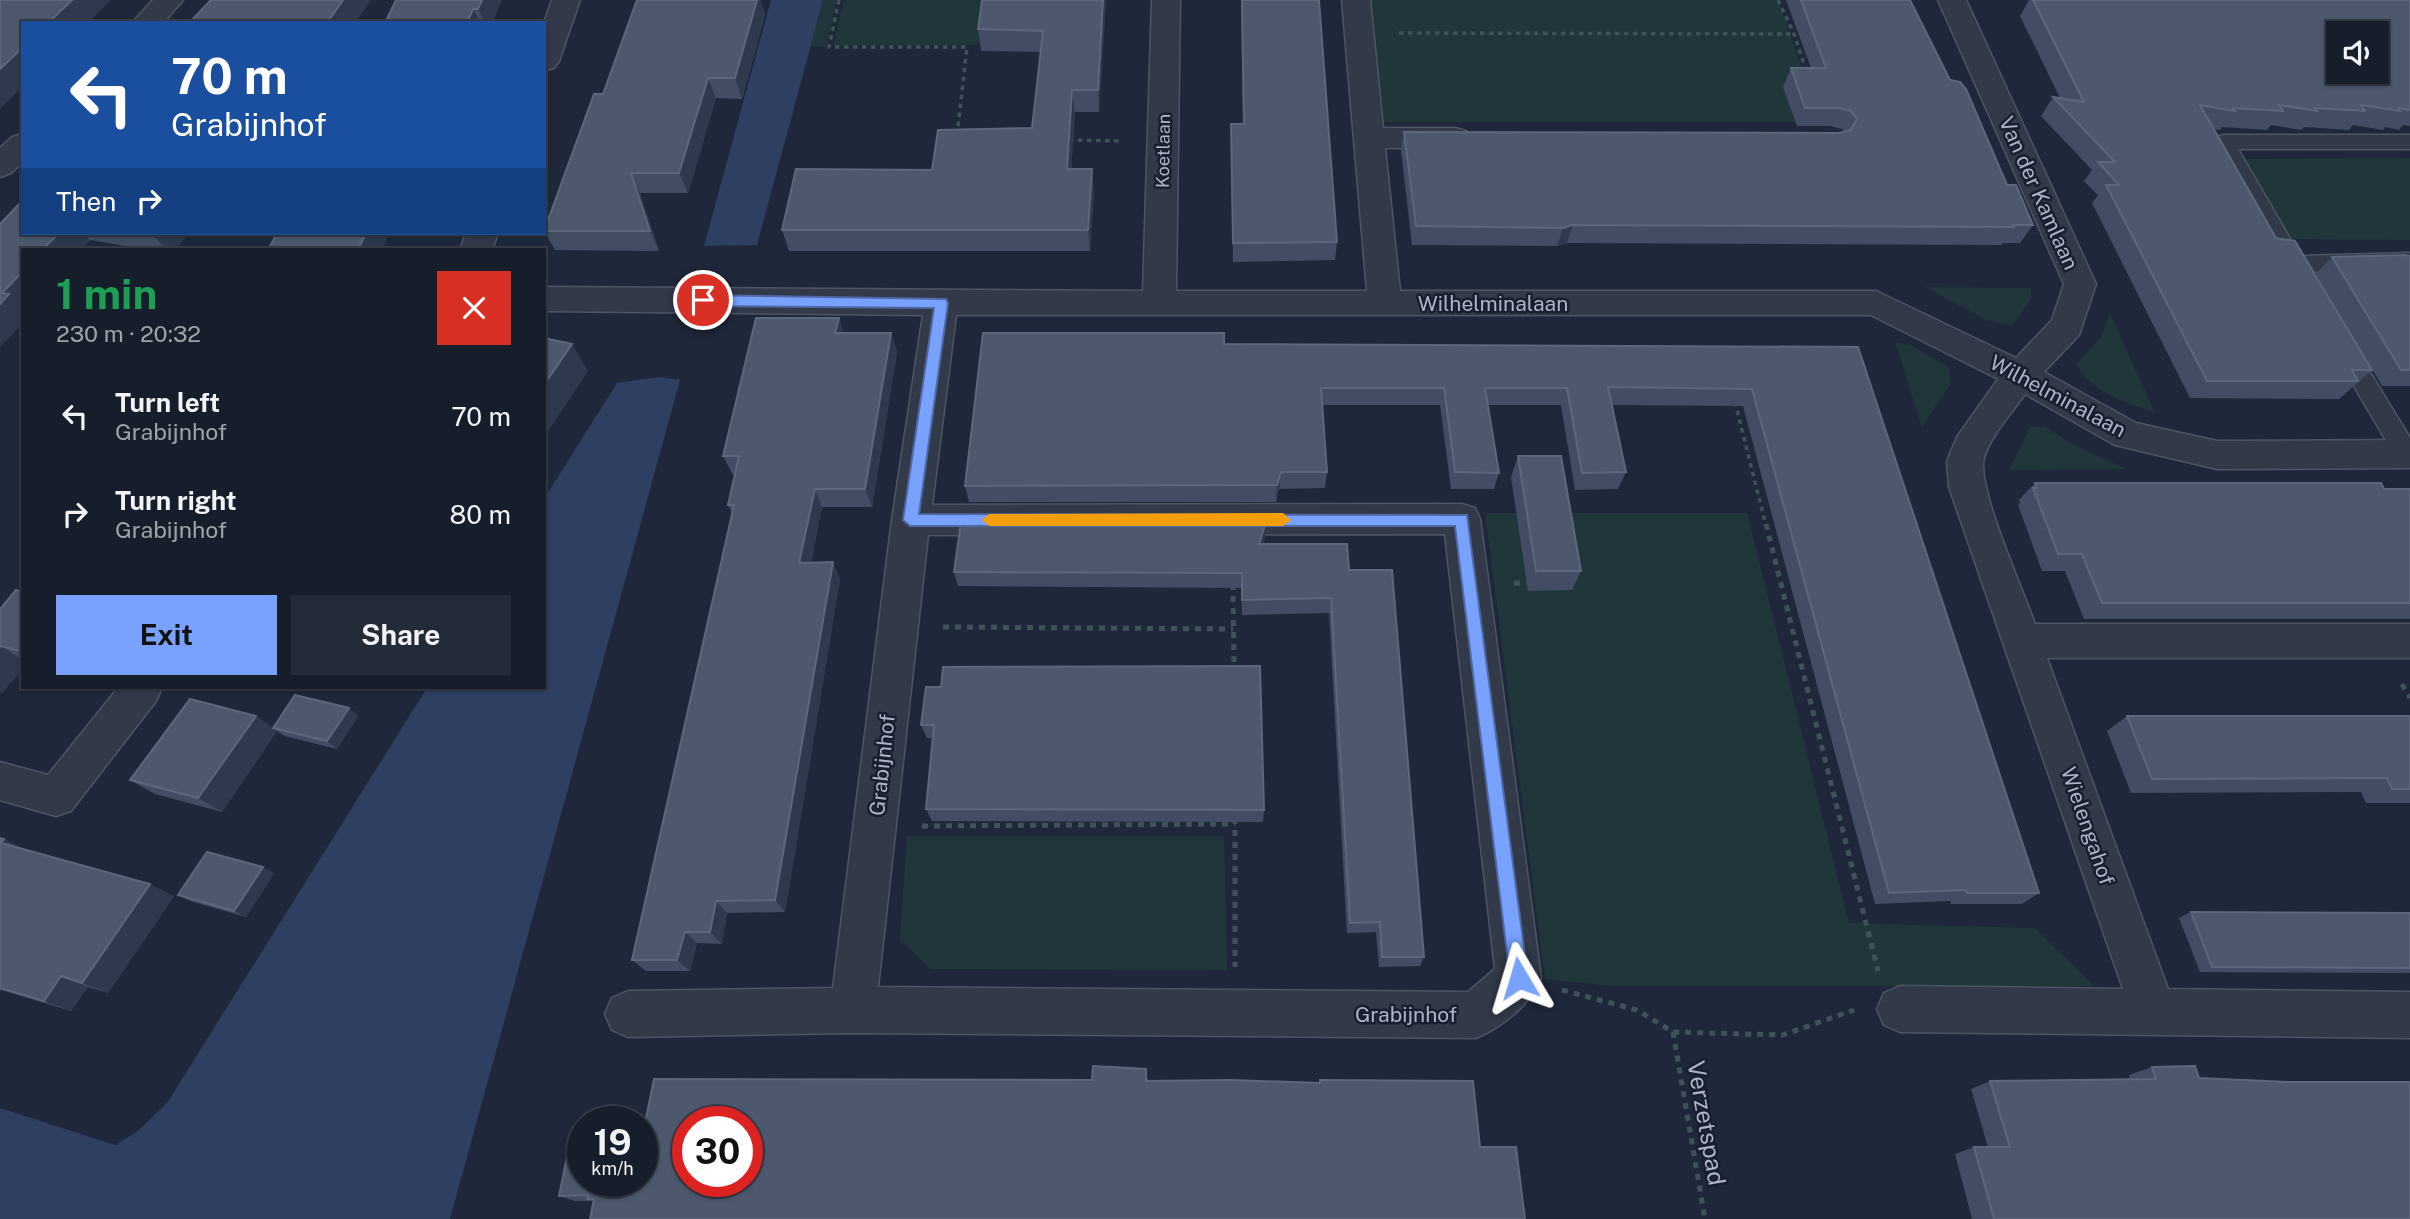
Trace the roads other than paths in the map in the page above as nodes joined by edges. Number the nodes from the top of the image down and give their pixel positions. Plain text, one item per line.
1 (169, 0) edge
2 (566, 0) edge
3 (1166, 0) edge
4 (1356, 0) edge
5 (1952, 0) edge
6 (148, 21) edge
7 (546, 55) edge
8 (1369, 138) junction
9 (1481, 138) edge
10 (2410, 142) edge
11 (21, 146) edge
12 (0, 166) edge
13 (2410, 261) edge
14 (2294, 264) junction
15 (2308, 288) edge
16 (546, 299) edge
17 (941, 303) junction
18 (1159, 303) junction
19 (1385, 303) junction
20 (2329, 323) edge
21 (2020, 375) junction
22 (2408, 454) edge
23 (910, 520) junction
24 (2022, 641) junction
25 (2410, 641) edge
26 (141, 689) edge
27 (0, 781) edge
28 (1894, 1009) road end
29 (853, 1010) junction
30 (2153, 1011) junction
31 (628, 1014) dead end
32 (2410, 1015) edge

1 - 6 street
2 - 7 street
3 - 18 street, Koetlaan
4 - 8 street
5 - 21 street, Van der Kamlaan
8 - 9 street
8 - 19 street
10 - 14 lane
11 - 12 street
13 - 14 lane
14 - 15 lane
16 - 17 street, Wilhelminalaan
17 - 18 street, Wilhelminalaan
17 - 23 street, Grabijnhof
18 - 19 street, Wilhelminalaan
19 - 21 street, Wilhelminalaan
20 - 22 lane, Wilhelminalaan
21 - 22 street, Wilhelminalaan
21 - 24 street, Wielengahof
23 - 29 street, Grabijnhof
23 - 29 street, Grabijnhof
24 - 25 street
24 - 30 street, Wielengahof
26 - 27 street
28 - 30 street
29 - 31 street, Grabijnhof
30 - 32 street

